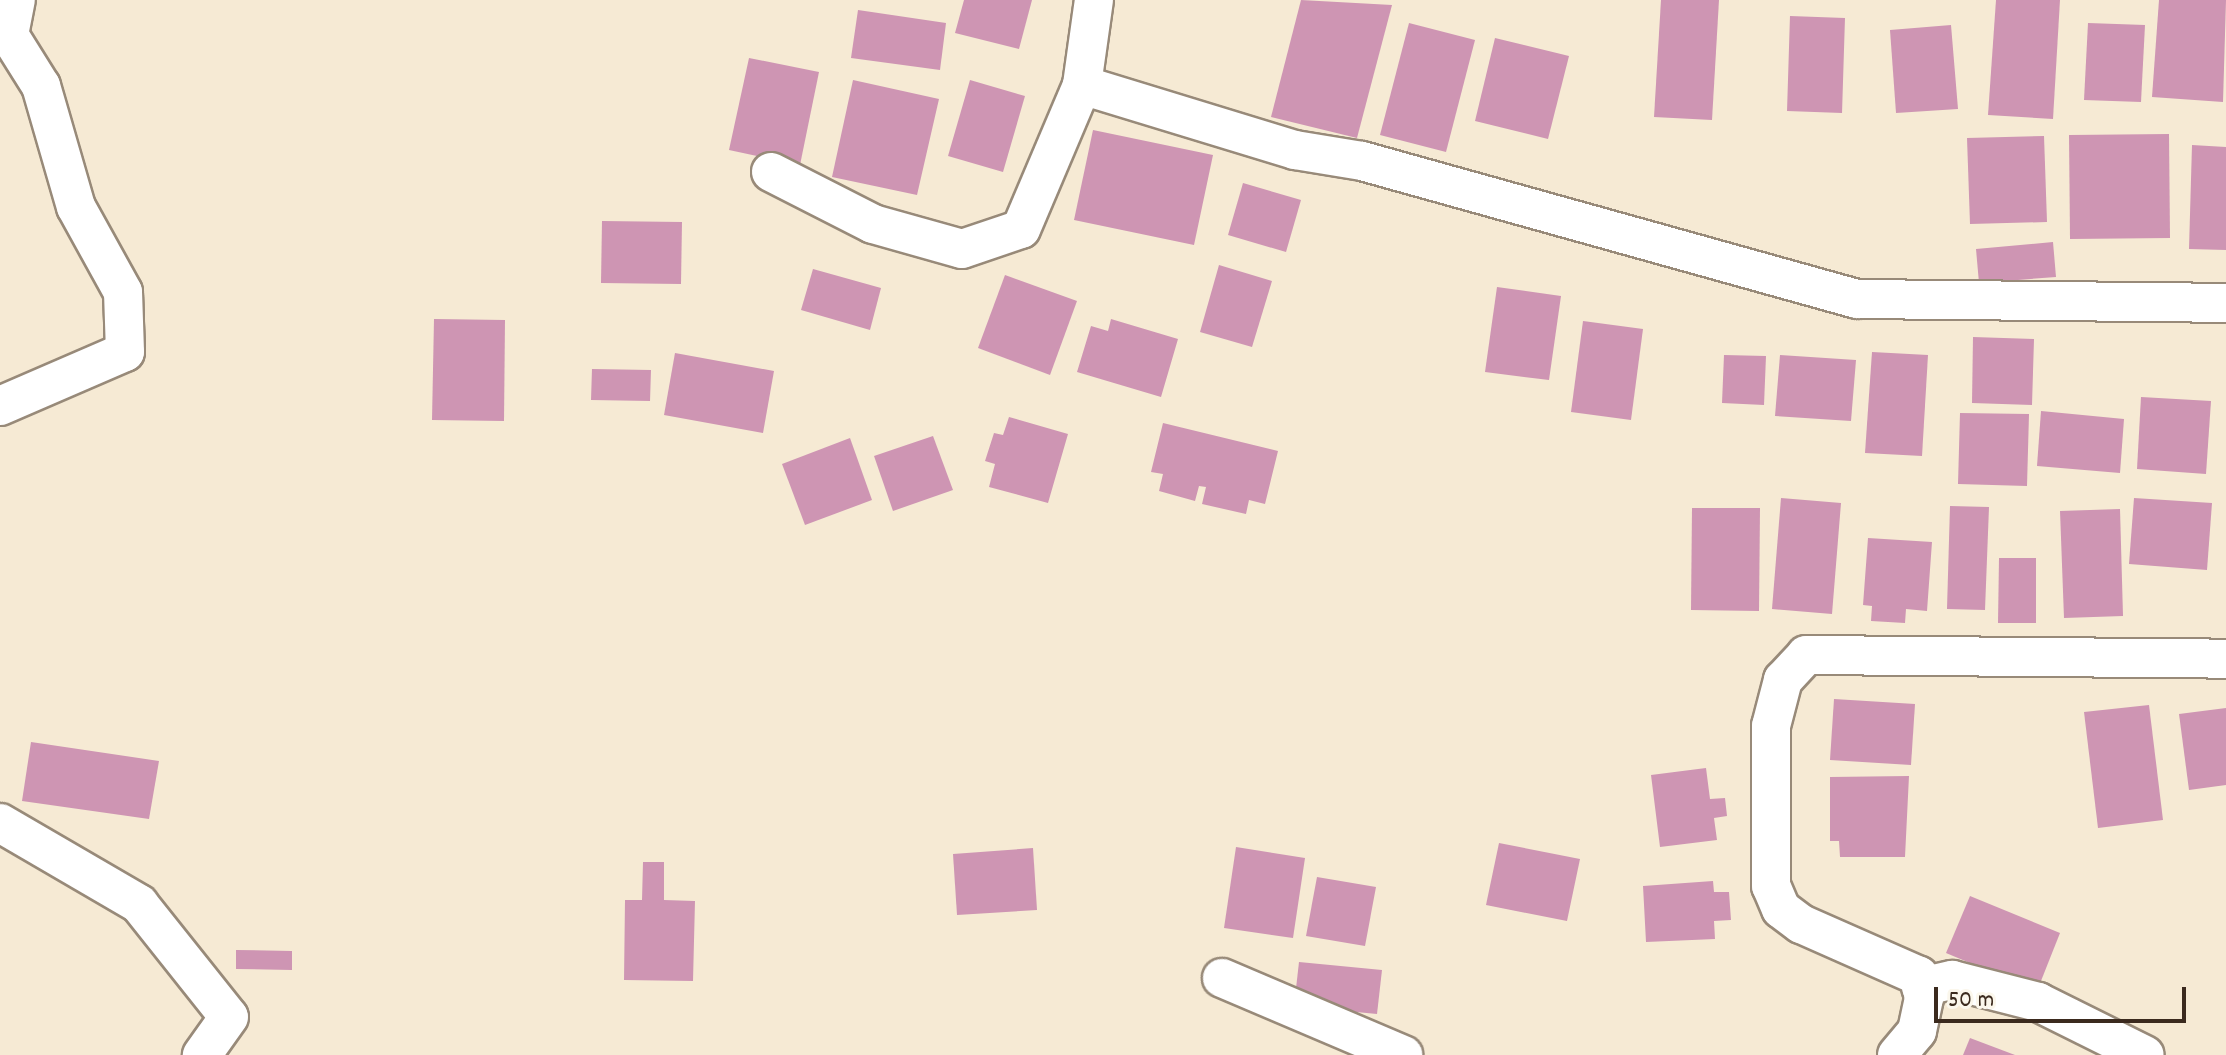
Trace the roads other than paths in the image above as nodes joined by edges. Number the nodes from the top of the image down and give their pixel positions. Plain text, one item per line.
1 (16, 0) edge
2 (1094, 0) edge
3 (1082, 85) junction
4 (771, 172) dead end
5 (2226, 303) edge
6 (0, 406) edge
7 (2226, 659) edge
8 (0, 823) edge
9 (1222, 978) dead end
10 (1921, 987) junction
11 (202, 1055) edge
12 (1403, 1055) edge
13 (1897, 1055) edge
14 (2145, 1055) edge

1 - 6 street
2 - 3 street
3 - 4 street
3 - 5 street
7 - 10 street
8 - 11 street
9 - 12 street
10 - 13 street
10 - 14 street

